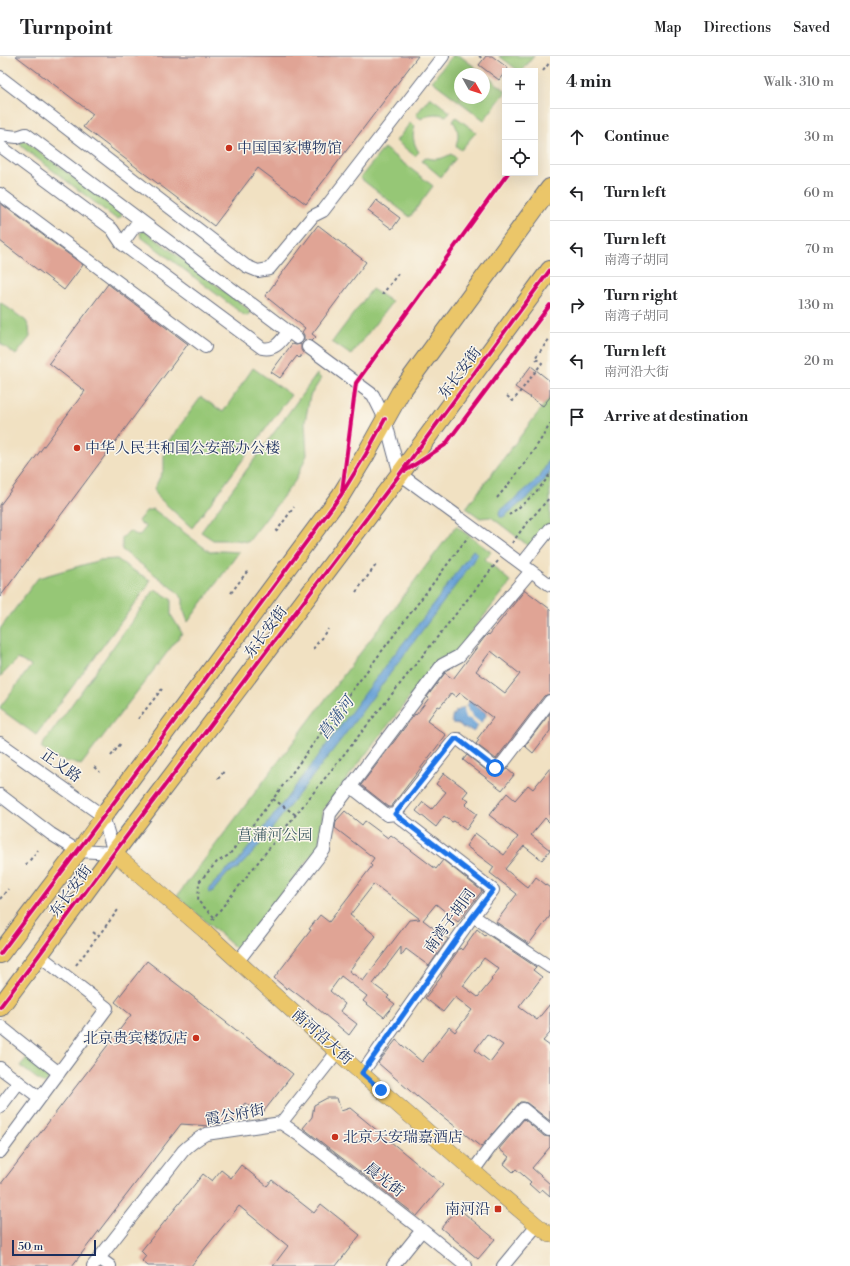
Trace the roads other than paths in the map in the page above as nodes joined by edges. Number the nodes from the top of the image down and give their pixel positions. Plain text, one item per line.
1 (442, 56) edge
2 (0, 77) edge
3 (0, 135) edge
4 (0, 146) edge
5 (550, 188) edge
6 (0, 194) edge
7 (145, 224) junction
8 (122, 244) junction
9 (550, 270) edge
10 (205, 347) dead end
11 (308, 347) dead end
12 (385, 420) junction
13 (400, 474) junction
14 (550, 529) edge
15 (526, 568) junction
16 (550, 585) edge
17 (550, 701) edge
18 (0, 743) edge
19 (350, 786) junction
20 (0, 795) edge
21 (395, 814) junction
22 (103, 816) junction
23 (78, 851) junction
24 (114, 853) junction
25 (473, 916) junction
26 (0, 954) edge
27 (39, 955) junction
28 (238, 961) junction
29 (550, 967) edge
30 (0, 1007) edge
31 (0, 1026) edge
32 (337, 1052) junction
33 (0, 1068) edge
34 (58, 1073) junction
35 (362, 1073) junction
36 (19, 1082) junction
37 (40, 1098) junction
38 (0, 1107) edge
39 (281, 1123) junction
40 (550, 1129) edge
41 (0, 1152) edge
42 (473, 1171) junction
43 (537, 1225) junction
44 (422, 1230) junction
45 (550, 1235) edge
46 (96, 1262) edge
47 (110, 1266) edge
48 (393, 1266) edge
49 (466, 1266) edge
50 (503, 1266) edge

1 - 2 street
3 - 7 street
4 - 8 street
5 - 12 highway, 东长安街
6 - 10 street
7 - 8 street
7 - 8 street
9 - 13 highway, 东长安街
11 - 12 street
12 - 13 street
12 - 22 highway, 东长安街
13 - 15 street
13 - 24 highway, 东长安街
14 - 15 street
15 - 16 street
15 - 19 street
17 - 21 street
18 - 22 street, 正义路
19 - 21 street
19 - 28 street
20 - 23 street
21 - 25 street, 南湾子胡同
22 - 23 main road, 东长安街
22 - 24 street
23 - 24 street
23 - 26 highway, 东长安街
24 - 27 highway, 东长安街
24 - 28 main road, 南河沿大街
25 - 29 street
25 - 35 street, 南湾子胡同
27 - 30 highway, 东长安街
27 - 34 street
28 - 32 main road, 南河沿大街
31 - 34 street
32 - 35 main road, 南河沿大街
32 - 39 street, 霞公府街
33 - 36 street
34 - 37 street
35 - 42 main road, 南河沿大街
36 - 37 street
36 - 38 street
37 - 41 street
39 - 44 street, 晨光街
39 - 46 street, 霞公府街
40 - 42 street
42 - 43 main road, 南河沿大街
43 - 45 main road, 南河沿大街
43 - 50 street
44 - 48 street
44 - 49 street, 晨光街
46 - 47 street

